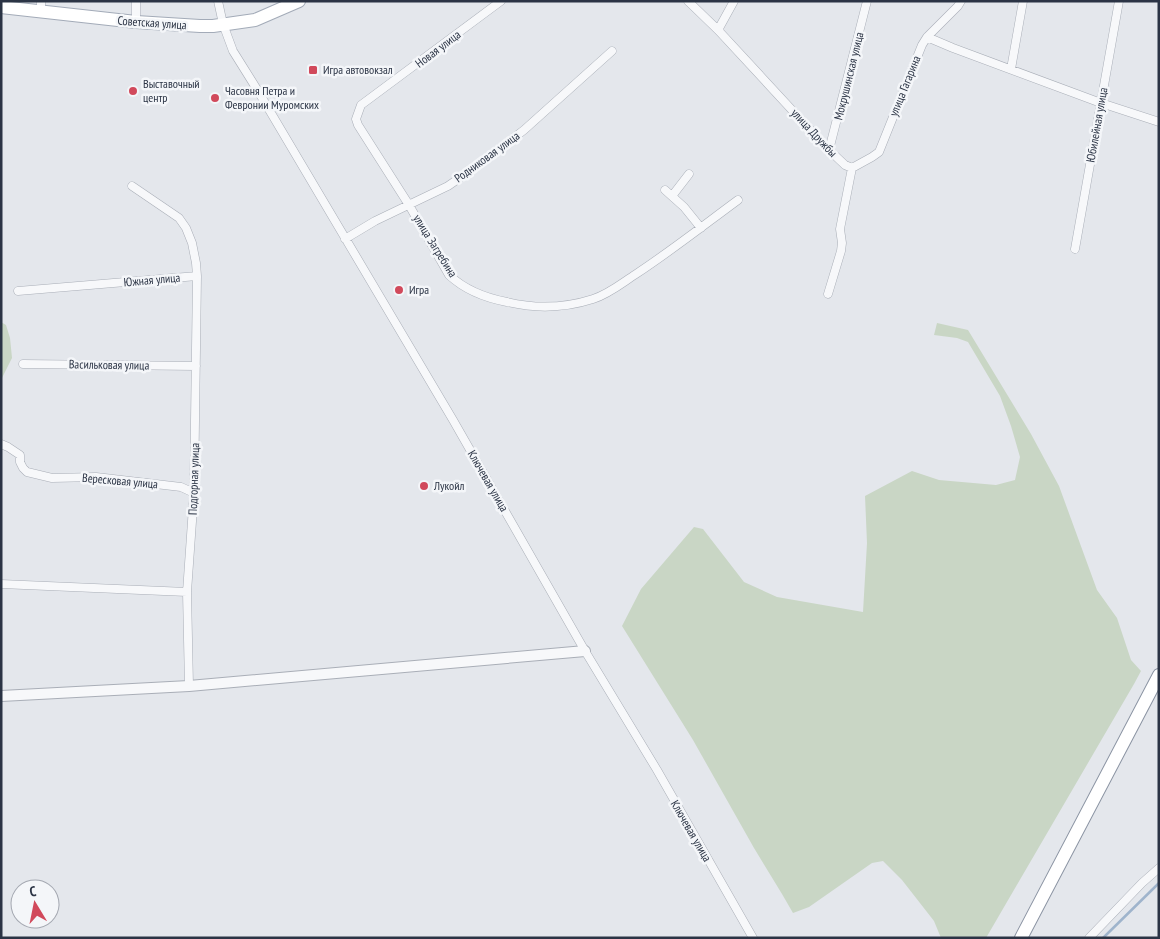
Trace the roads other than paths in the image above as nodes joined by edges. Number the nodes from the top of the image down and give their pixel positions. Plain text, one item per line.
1 (136, 1) edge
2 (218, 1) edge
3 (299, 1) edge
4 (502, 1) edge
5 (688, 1) edge
6 (734, 1) edge
7 (868, 1) edge
8 (960, 1) edge
9 (1023, 1) edge
10 (1119, 1) edge
11 (41, 6) edge
12 (1, 7) edge
13 (136, 22) junction
14 (223, 24) junction
15 (718, 30) junction
16 (928, 37) junction
17 (612, 51) dead end
18 (1011, 69) junction
19 (1101, 103) junction
20 (356, 119) joint
21 (1159, 122) edge
22 (829, 150) junction
23 (852, 168) junction
24 (689, 174) dead end
25 (132, 186) dead end
26 (666, 190) dead end
27 (672, 196) junction
28 (738, 200) dead end
29 (410, 205) junction
30 (700, 228) junction
31 (345, 239) junction
32 (1075, 249) dead end
33 (197, 276) junction
34 (18, 291) dead end
35 (828, 294) dead end
36 (23, 364) dead end
37 (196, 366) junction
38 (1, 444) edge
39 (194, 493) junction
40 (1, 584) edge
41 (187, 592) junction
42 (584, 651) junction
43 (1159, 675) edge
44 (188, 686) junction
45 (1, 696) edge
46 (1159, 868) edge
47 (753, 938) edge
48 (1021, 938) edge
49 (1089, 938) edge

1 - 13 street
2 - 14 street, Ключевая улица
3 - 14 main road, Советская улица
4 - 20 street, Новая улица
5 - 15 street, улица Дружбы
6 - 15 street
7 - 22 street, Мокрушинская улица
8 - 16 street, улица Гагарина
9 - 18 street
10 - 19 street, Юбилейная улица
11 - 12 main road, Советская улица
11 - 13 main road, Советская улица
13 - 14 main road, Советская улица
14 - 31 street, Ключевая улица
15 - 22 street, улица Дружбы
16 - 18 street
16 - 23 street, улица Гагарина
17 - 29 street, Родниковая улица
18 - 19 street
19 - 21 street
19 - 32 street, Юбилейная улица
20 - 29 street, улица Загребина
22 - 23 street, улица Дружбы
23 - 35 street
24 - 27 street
25 - 33 street, Южная улица
26 - 27 street
27 - 30 street
28 - 30 street, улица Загребина
29 - 30 street, улица Загребина
29 - 31 street, Родниковая улица
31 - 42 street, Ключевая улица
33 - 34 street, Южная улица
33 - 37 street, Подгорная улица
36 - 37 street, Васильковая улица
37 - 39 street, Подгорная улица
38 - 39 street, Вересковая улица
39 - 41 street, Подгорная улица
40 - 41 street
41 - 44 street, Подгорная улица
42 - 44 street
42 - 47 street, Ключевая улица
43 - 48 main road
44 - 45 street
46 - 49 street

